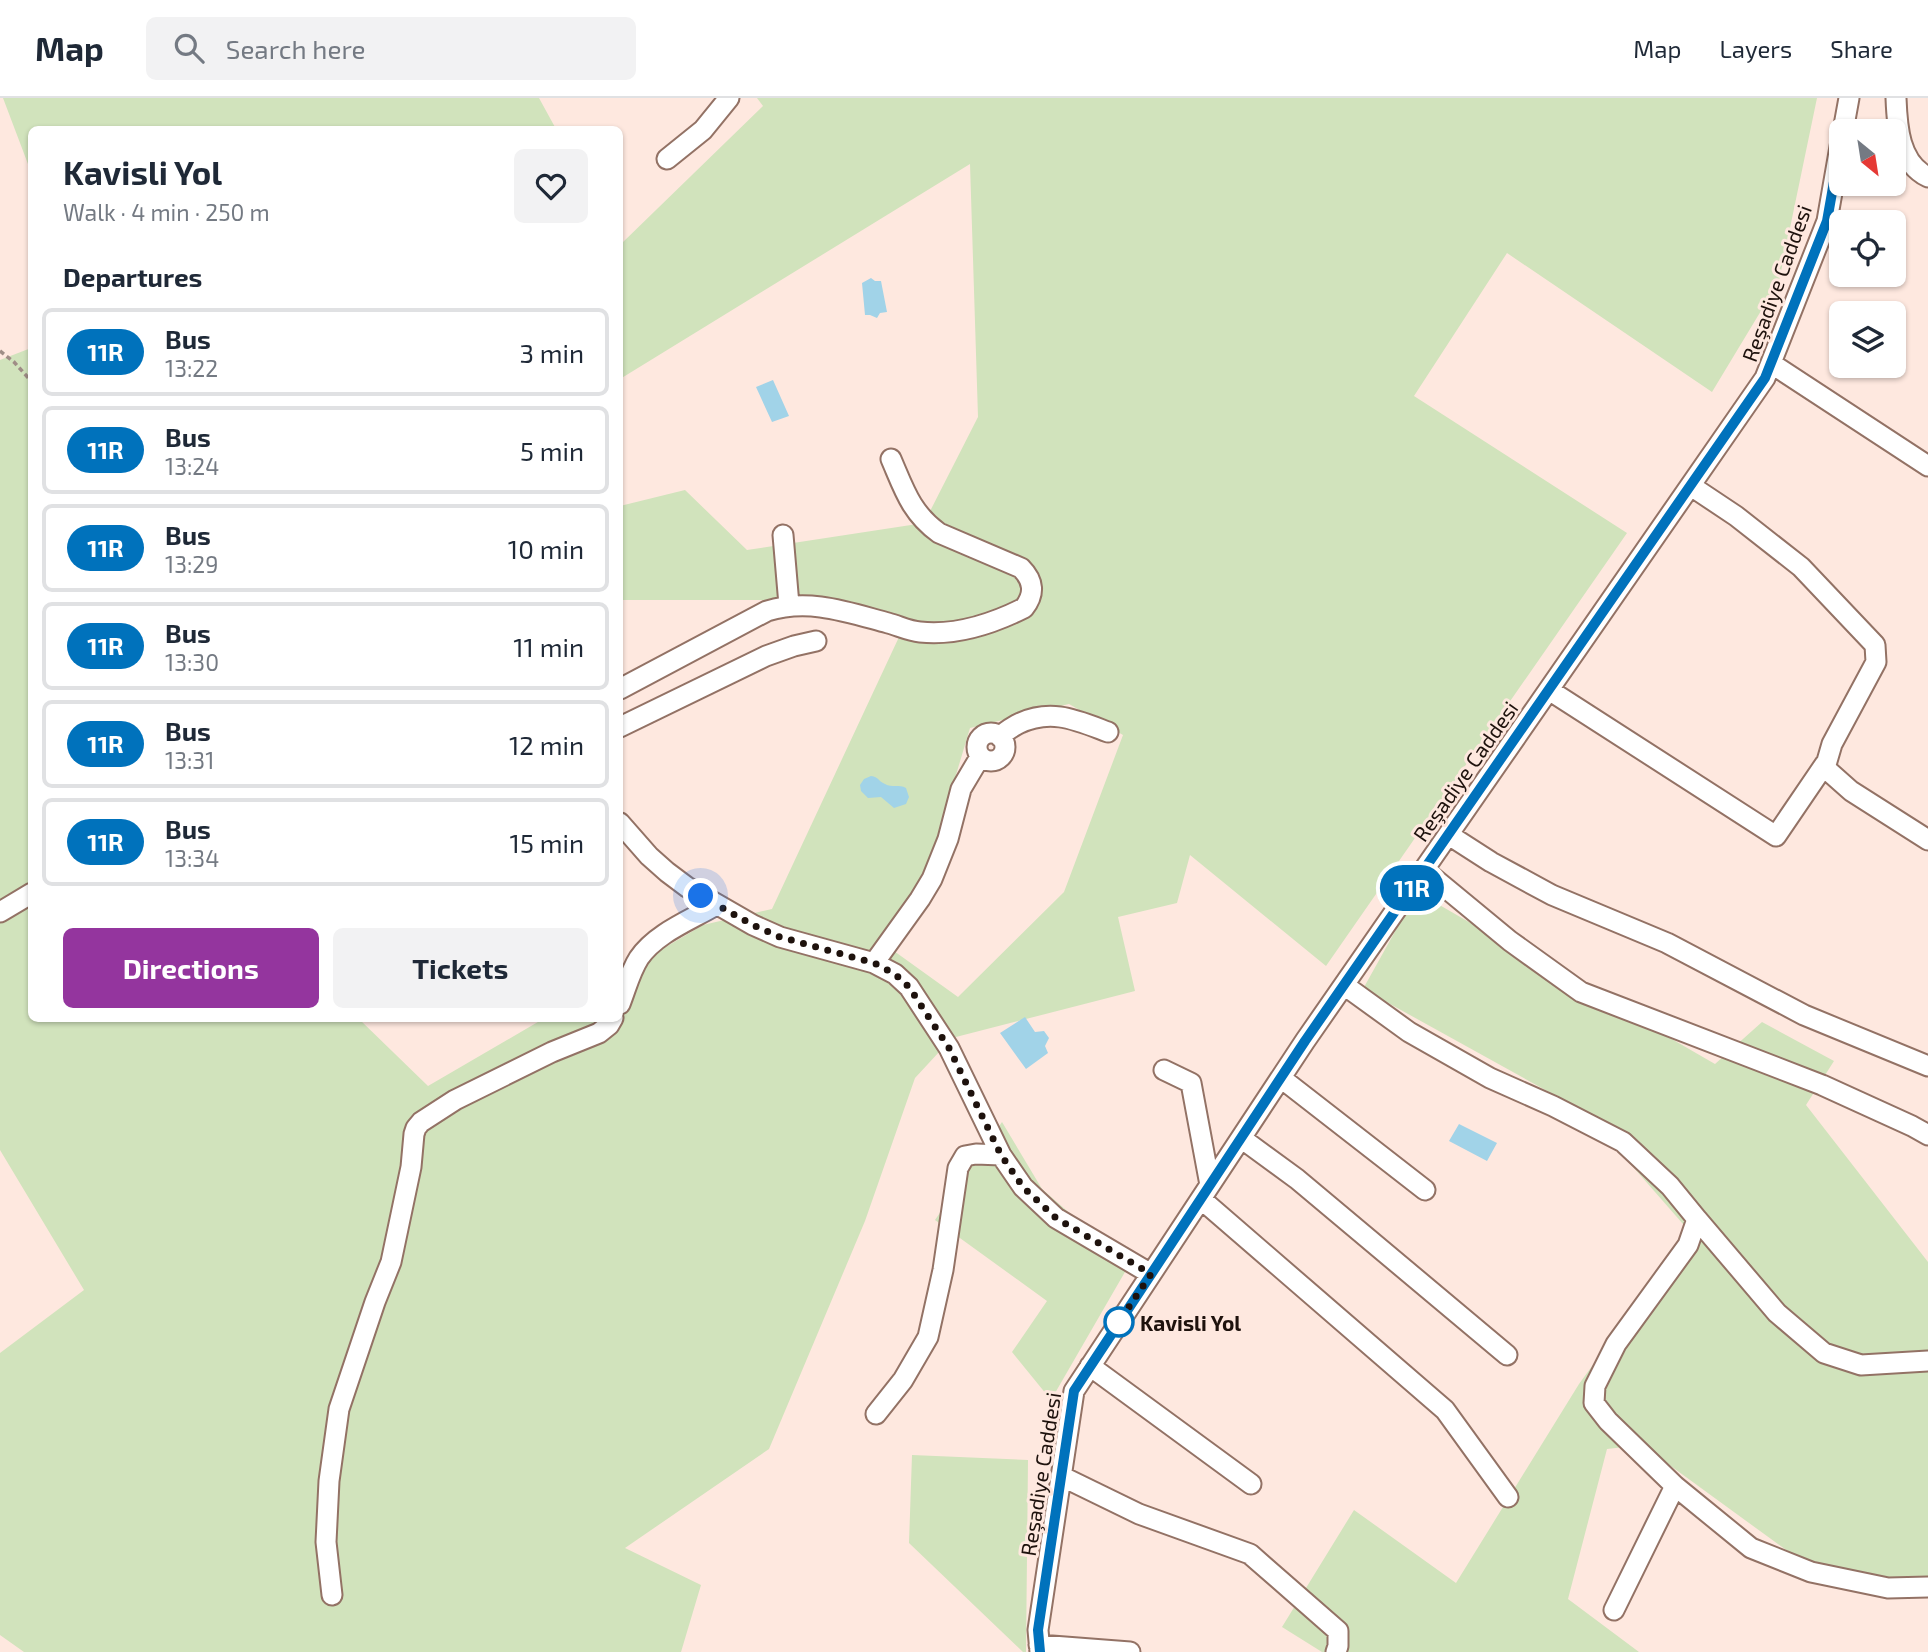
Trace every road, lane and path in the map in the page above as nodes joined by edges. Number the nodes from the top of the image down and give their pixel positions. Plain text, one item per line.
1 (729, 98) edge
2 (1849, 98) edge
3 (1896, 98) edge
4 (1845, 119) edge
5 (667, 159) dead end
6 (1928, 177) edge
7 (1831, 196) edge
8 (0, 351) edge
9 (1772, 364) junction
10 (28, 378) edge
11 (891, 459) dead end
12 (1928, 466) edge
13 (1691, 486) junction
14 (783, 535) dead end
15 (789, 606) junction
16 (816, 641) dead end
17 (623, 687) edge
18 (1549, 690) junction
19 (623, 726) edge
20 (1108, 732) dead end
21 (1825, 764) junction
22 (623, 827) edge
23 (1449, 835) junction
24 (1928, 840) edge
25 (1424, 870) junction
26 (28, 895) edge
27 (716, 905) junction
28 (0, 912) edge
29 (874, 963) junction
30 (1344, 985) junction
31 (623, 996) edge
32 (611, 1022) edge
33 (1928, 1066) edge
34 (1164, 1070) dead end
35 (1281, 1078) junction
36 (1928, 1135) edge
37 (1241, 1139) junction
38 (1001, 1155) junction
39 (1425, 1190) dead end
40 (1205, 1192) junction
41 (1697, 1219) junction
42 (1151, 1274) junction
43 (1507, 1355) dead end
44 (1928, 1362) edge
45 (1090, 1366) junction
46 (876, 1414) dead end
47 (1061, 1476) junction
48 (1251, 1484) dead end
49 (1675, 1486) junction
50 (1507, 1497) dead end
51 (1928, 1587) edge
52 (332, 1595) dead end
53 (1614, 1610) dead end
54 (1039, 1648) edge
55 (1130, 1652) edge
56 (1336, 1652) edge

1 - 5 street
2 - 4 street
3 - 6 street
7 - 9 street, Reşadiye Caddesi
8 - 10 path
9 - 12 street
9 - 13 street, Reşadiye Caddesi
11 - 15 street
13 - 18 street, Reşadiye Caddesi
13 - 21 street
14 - 15 street
15 - 17 street
16 - 19 street
18 - 21 street
18 - 23 street, Reşadiye Caddesi
20 - 29 street
21 - 24 street
22 - 27 street
23 - 25 street, Reşadiye Caddesi
23 - 33 street
25 - 30 street, Reşadiye Caddesi
25 - 36 street
26 - 28 street
27 - 29 street
27 - 31 street
29 - 38 street
30 - 35 street, Reşadiye Caddesi
30 - 41 street
32 - 52 street
34 - 40 street
35 - 37 street, Reşadiye Caddesi
35 - 39 street
37 - 40 street, Reşadiye Caddesi
37 - 43 street
38 - 42 street
38 - 46 street
40 - 42 street, Reşadiye Caddesi
40 - 50 street
41 - 44 street
41 - 49 street
42 - 45 street, Reşadiye Caddesi
45 - 47 street, Reşadiye Caddesi
45 - 48 street
47 - 54 street, Reşadiye Caddesi
47 - 56 street
49 - 51 street
49 - 53 street
54 - 55 street

